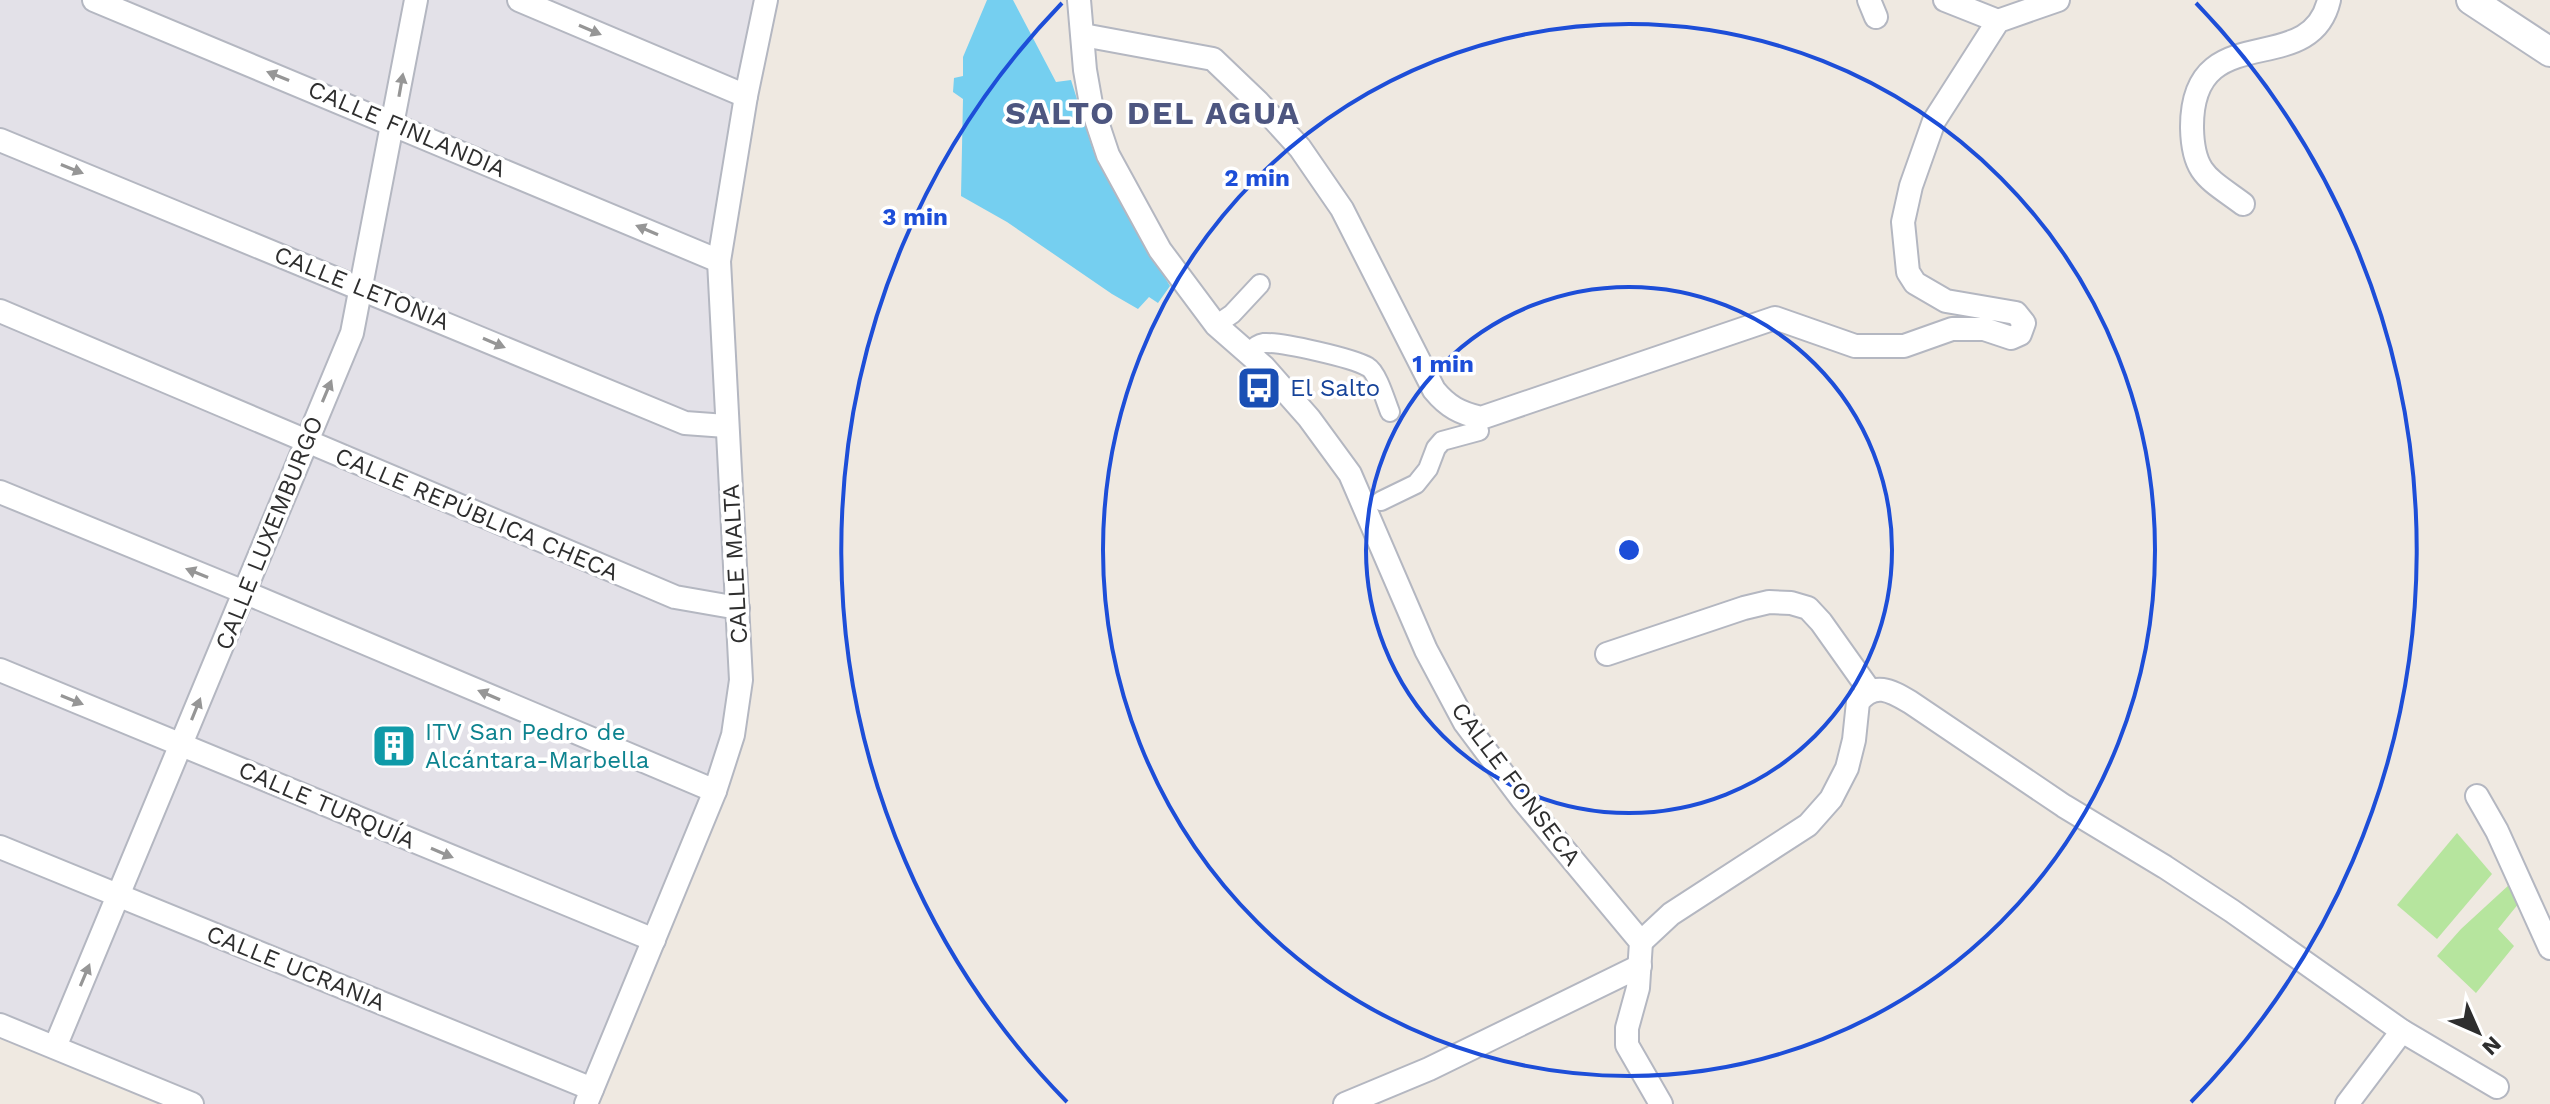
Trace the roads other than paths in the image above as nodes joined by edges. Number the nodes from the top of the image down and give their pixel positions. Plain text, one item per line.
1 (94, 0) edge
2 (416, 0) edge
3 (519, 0) edge
4 (766, 0) edge
5 (1079, 0) edge
6 (1945, 0) edge
7 (2058, 0) edge
8 (2329, 0) edge
9 (2471, 0) edge
10 (1998, 21) junction
11 (1083, 35) junction
12 (2550, 52) edge
13 (746, 96) junction
14 (394, 124) junction
15 (0, 140) edge
16 (2243, 204) dead end
17 (719, 261) junction
18 (1260, 284) dead end
19 (361, 287) junction
20 (0, 311) edge
21 (1216, 325) junction
22 (1249, 353) junction
23 (1390, 412) dead end
24 (726, 426) junction
25 (1479, 431) dead end
26 (306, 441) junction
27 (0, 492) edge
28 (1381, 501) dead end
29 (244, 592) junction
30 (738, 608) junction
31 (1607, 654) dead end
32 (0, 670) edge
33 (1870, 691) junction
34 (182, 745) junction
35 (715, 791) junction
36 (2477, 796) dead end
37 (0, 847) edge
38 (119, 896) junction
39 (654, 940) junction
40 (1641, 942) junction
41 (2550, 948) edge
42 (1640, 966) junction
43 (0, 1025) edge
44 (2402, 1031) junction
45 (55, 1047) junction
46 (2497, 1087) dead end
47 (589, 1096) edge
48 (192, 1104) edge
49 (1345, 1104) edge
50 (1661, 1104) edge
51 (2347, 1104) edge

14 -> 1 street, CALLE FINLANDIA
14 -> 2 street, CALLE LUXEMBURGO
3 -> 13 street
4 - 13 street, CALLE MALTA
5 - 11 street, CALLE FONSECA
6 - 10 street
7 - 10 street
8 - 16 street
9 - 12 street
10 - 11 street
11 - 21 street, CALLE FONSECA
13 - 17 street, CALLE MALTA
17 -> 14 street, CALLE FINLANDIA
14 - 19 street, CALLE LUXEMBURGO
15 -> 19 street, CALLE LETONIA
17 - 24 street, CALLE MALTA
18 - 21 street
19 -> 24 street, CALLE LETONIA
26 -> 19 street, CALLE LUXEMBURGO
20 - 26 street, CALLE REPÚBLICA CHECA
21 - 22 street, CALLE FONSECA
22 - 23 street
22 - 40 street, CALLE FONSECA
24 - 30 street, CALLE MALTA
25 - 28 street
26 - 29 street, CALLE LUXEMBURGO
26 - 30 street, CALLE REPÚBLICA CHECA
29 -> 27 street
34 -> 29 street, CALLE LUXEMBURGO
35 -> 29 street
30 - 35 street, CALLE MALTA
31 - 33 street
32 -> 34 street, CALLE TURQUÍA
33 - 40 street
33 - 44 street
34 - 38 street, CALLE LUXEMBURGO
34 -> 39 street, CALLE TURQUÍA
35 - 39 street, CALLE MALTA
36 - 41 street
37 - 38 street, CALLE UCRANIA
45 -> 38 street, CALLE LUXEMBURGO
38 - 47 street, CALLE UCRANIA
39 - 47 street, CALLE MALTA
40 - 42 street
42 - 49 street
42 - 50 street
43 - 45 street
44 - 46 street
44 - 51 street
45 - 48 street

